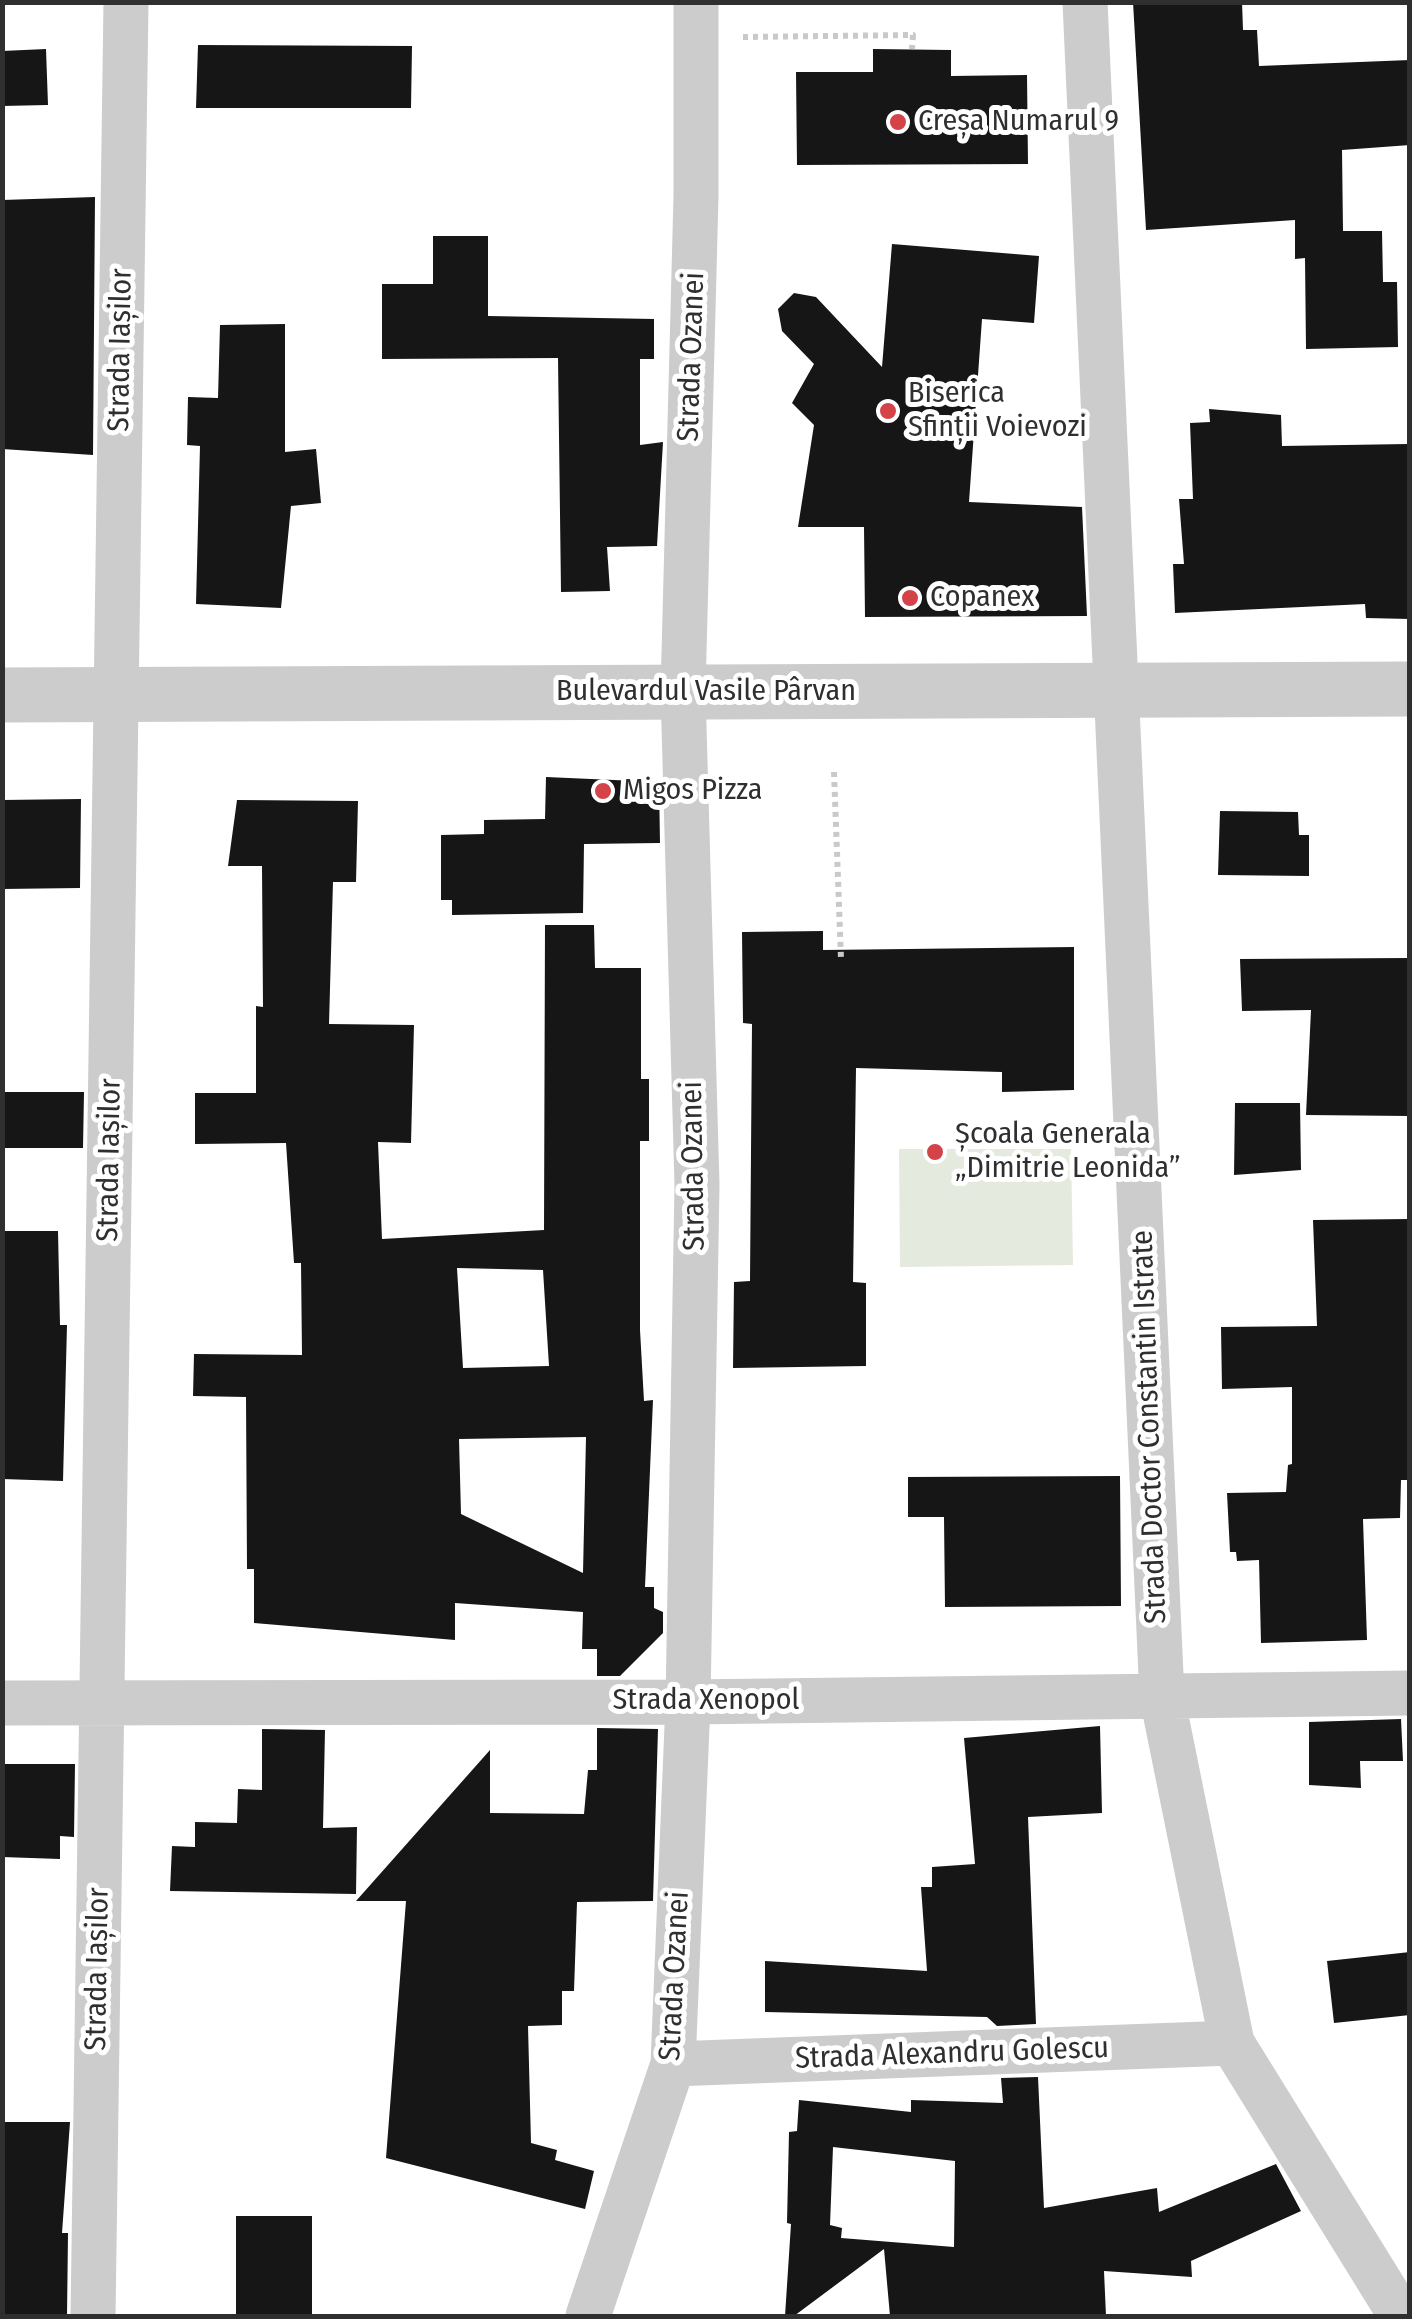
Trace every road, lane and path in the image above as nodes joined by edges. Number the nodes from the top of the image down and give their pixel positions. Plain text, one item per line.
1 (126, 2) edge
2 (696, 2) edge
3 (1085, 2) edge
4 (731, 37) dead end
5 (912, 50) dead end
6 (1410, 689) edge
7 (682, 691) junction
8 (1119, 694) junction
9 (2, 695) edge
10 (116, 697) junction
11 (834, 772) dead end
12 (840, 959) dead end
13 (1410, 1693) edge
14 (1162, 1696) junction
15 (102, 1702) junction
16 (688, 1702) junction
17 (2, 1703) edge
18 (1232, 2043) junction
19 (672, 2064) junction
20 (92, 2316) edge
21 (588, 2316) edge
22 (1401, 2316) edge

1 - 10 street, Strada Iașilor
2 - 7 street, Strada Ozanei
3 - 8 street, Strada Doctor Constantin Istrate
4 - 5 path
6 - 8 street, Bulevardul Vasile Pârvan
7 - 8 street, Bulevardul Vasile Pârvan
7 - 10 street, Bulevardul Vasile Pârvan
7 - 16 street, Strada Ozanei
8 - 14 street, Strada Doctor Constantin Istrate
9 - 10 street, Bulevardul Vasile Pârvan
10 - 15 street, Strada Iașilor
11 - 12 path
13 - 14 street, Strada Xenopol
14 - 16 street, Strada Xenopol
14 - 18 street, Strada Doctor Constantin Istrate
15 - 16 street, Strada Xenopol
15 - 17 street, Strada Xenopol
15 - 20 street, Strada Iașilor
16 - 19 street, Strada Ozanei
18 - 19 street, Strada Alexandru Golescu
18 - 22 street, Strada Doctor Constantin Istrate
19 - 21 street, Strada Ozanei

